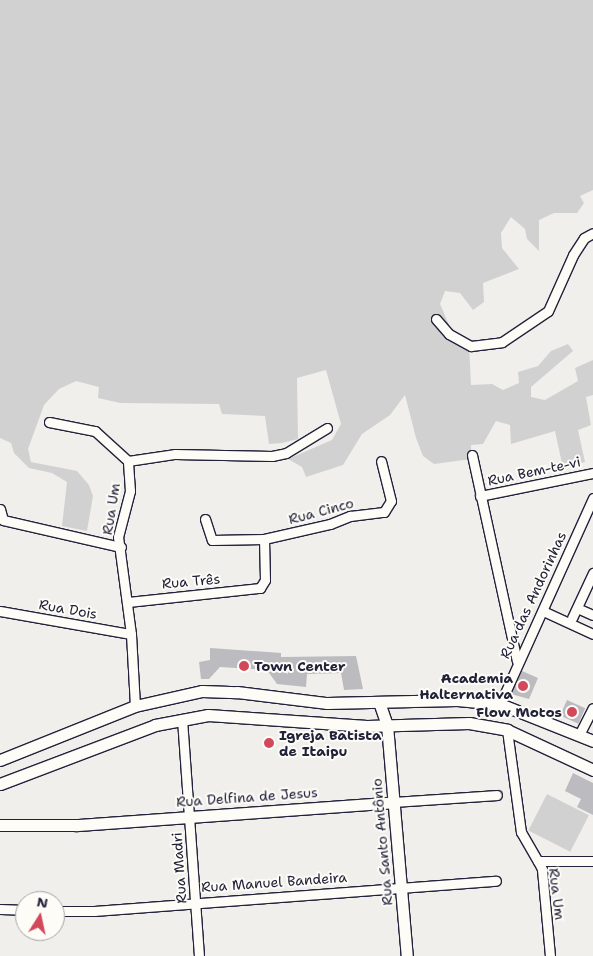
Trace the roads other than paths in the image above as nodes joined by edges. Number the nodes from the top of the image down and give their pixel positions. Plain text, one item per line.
1 (593, 233) edge
2 (436, 319) dead end
3 (49, 422) dead end
4 (327, 428) dead end
5 (472, 455) dead end
6 (381, 461) dead end
7 (128, 462) junction
8 (593, 473) edge
9 (480, 496) junction
10 (593, 498) edge
11 (0, 509) edge
12 (205, 519) dead end
13 (1, 520) edge
14 (264, 540) junction
15 (121, 547) junction
16 (593, 573) edge
17 (128, 602) junction
18 (577, 608) junction
19 (0, 611) edge
20 (543, 611) junction
21 (593, 615) edge
22 (572, 618) dead end
23 (132, 634) junction
24 (593, 634) edge
25 (517, 661) junction
26 (379, 702) junction
27 (500, 704) junction
28 (135, 706) junction
29 (593, 708) edge
30 (182, 719) junction
31 (387, 726) junction
32 (507, 730) junction
33 (579, 735) junction
34 (521, 736) junction
35 (593, 741) edge
36 (509, 751) junction
37 (0, 760) edge
38 (593, 770) edge
39 (0, 784) edge
40 (497, 795) dead end
41 (394, 802) junction
42 (189, 816) junction
43 (0, 825) edge
44 (538, 861) junction
45 (593, 861) edge
46 (496, 881) dead end
47 (401, 887) junction
48 (195, 902) junction
49 (0, 909) edge
50 (15, 910) edge
51 (65, 911) edge
52 (199, 956) edge
53 (406, 956) edge
54 (550, 956) edge

1 - 2 street
3 - 7 street
4 - 7 street
5 - 9 street
6 - 14 street, Rua Cinco
7 - 15 street, Rua Um
8 - 9 street, Rua Bem-te-vi
9 - 25 street
10 - 20 street, Rua das Andorinhas
11 - 13 street
12 - 14 street
13 - 15 street
14 - 17 street, Rua Três
15 - 17 street, Rua Um
16 - 18 street
17 - 23 street, Rua Um
18 - 21 street
18 - 22 street
19 - 23 street, Rua Dois
20 - 24 street
20 - 25 street, Rua das Andorinhas
23 - 28 street, Rua Um
25 - 27 street, Rua das Andorinhas
26 - 27 main road
26 - 28 main road
26 - 31 main road, Rua Santo Antônio
27 - 33 main road
28 - 37 main road
29 - 33 street
30 - 31 main road
30 - 39 main road
30 - 42 street, Rua Madri
31 - 32 main road
31 - 41 main road, Rua Santo Antônio
32 - 34 main road
32 - 36 street
33 - 35 main road
34 - 36 street
34 - 38 main road
36 - 44 street
40 - 41 street, Rua Delfina de Jesus
41 - 42 main road, Rua Delfina de Jesus
41 - 47 main road, Rua Santo Antônio
42 - 43 main road, Rua Delfina de Jesus
42 - 48 street, Rua Madri
44 - 45 street, Rua Um
44 - 54 street, Rua Um
46 - 47 street, Rua Manuel Bandeira
47 - 48 street, Rua Manuel Bandeira
47 - 53 main road, Rua Santo Antônio
48 - 51 street, Rua Manuel Bandeira
48 - 52 street, Rua Madri
49 - 50 street

